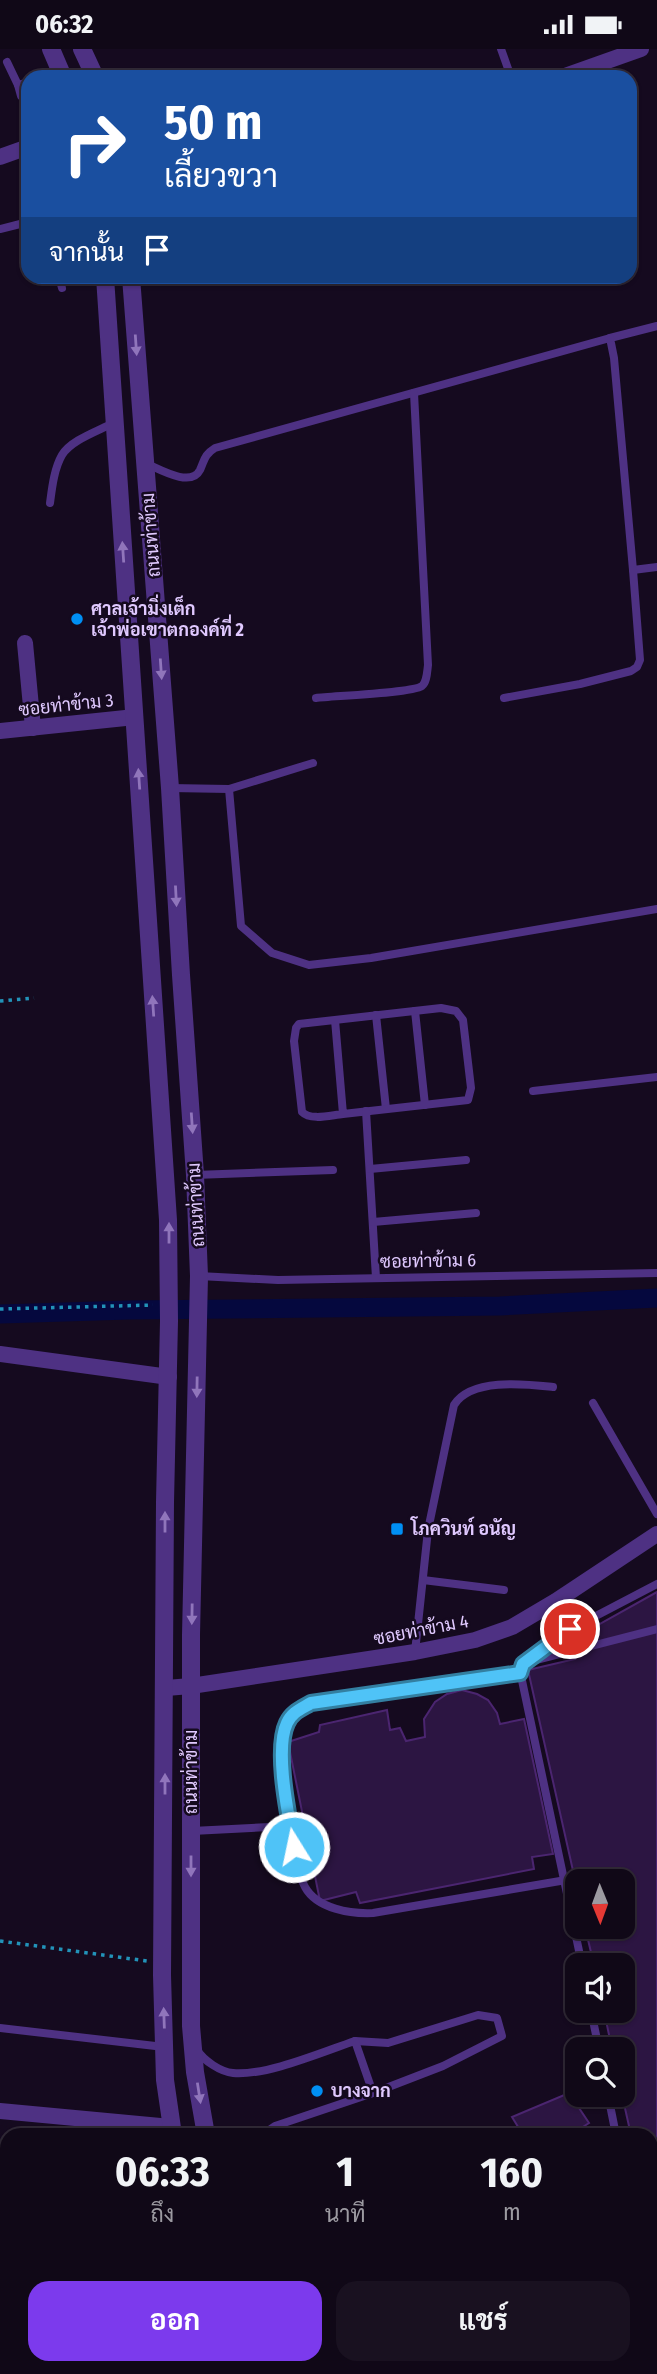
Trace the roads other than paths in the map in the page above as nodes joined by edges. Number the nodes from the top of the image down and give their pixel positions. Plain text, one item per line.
1 (51, 49) edge
2 (82, 49) edge
3 (501, 49) edge
4 (633, 50) edge
5 (7, 62) dead end
6 (60, 70) edge
7 (91, 70) edge
8 (508, 70) edge
9 (580, 70) edge
10 (21, 84) edge
11 (18, 85) junction
12 (21, 96) dead end
13 (21, 150) edge
14 (0, 157) edge
15 (21, 224) edge
16 (0, 229) edge
17 (61, 284) edge
18 (105, 284) edge
19 (132, 284) edge
20 (62, 288) dead end
21 (657, 326) edge
22 (610, 338) junction
23 (414, 393) junction
24 (113, 423) junction
25 (146, 463) junction
26 (50, 503) dead end
27 (657, 567) edge
28 (633, 570) junction
29 (25, 643) dead end
30 (316, 698) dead end
31 (504, 698) dead end
32 (135, 717) junction
33 (33, 728) junction
34 (0, 731) edge
35 (313, 763) dead end
36 (170, 788) junction
37 (229, 789) junction
38 (657, 909) edge
39 (415, 1011) junction
40 (376, 1015) junction
41 (335, 1020) junction
42 (657, 1077) edge
43 (533, 1091) dead end
44 (425, 1105) junction
45 (386, 1109) junction
46 (366, 1111) junction
47 (343, 1114) junction
48 (467, 1160) dead end
49 (370, 1169) junction
50 (333, 1170) dead end
51 (195, 1175) junction
52 (476, 1213) dead end
53 (373, 1222) junction
54 (657, 1273) edge
55 (376, 1278) junction
56 (199, 1283) junction
57 (0, 1354) edge
58 (169, 1377) junction
59 (553, 1387) dead end
60 (593, 1403) dead end
61 (657, 1514) edge
62 (657, 1534) edge
63 (423, 1580) junction
64 (657, 1584) edge
65 (504, 1590) dead end
66 (657, 1629) edge
67 (415, 1652) junction
68 (523, 1664) junction
69 (520, 1673) junction
70 (191, 1686) junction
71 (166, 1688) junction
72 (290, 1826) junction
73 (191, 1831) junction
74 (565, 1876) edge
75 (565, 1880) edge
76 (0, 2028) edge
77 (355, 2041) junction
78 (192, 2042) junction
79 (164, 2047) junction
80 (373, 2093) junction
81 (610, 2107) edge
82 (0, 2111) edge
83 (146, 2128) edge
84 (172, 2128) edge
85 (205, 2128) edge
86 (272, 2128) edge
87 (615, 2128) edge

1 - 6 street
2 - 7 street
3 - 8 lane
4 - 9 street
5 - 11 lane
10 - 11 lane
11 - 12 lane
13 - 14 street
15 - 16 lane
17 - 20 lane
18 - 24 street, ถนนท่าข้าม
19 -> 25 street, ถนนท่าข้าม
21 - 22 lane
22 - 23 lane
22 - 28 lane
23 - 25 lane
23 - 30 lane
24 - 26 lane
32 -> 24 street, ถนนท่าข้าม
25 -> 36 street, ถนนท่าข้าม
27 - 28 lane
28 - 31 lane
29 - 33 street
32 - 33 street, ซอยท่าข้าม 3
58 -> 32 street, ถนนท่าข้าม
33 - 34 street, ซอยท่าข้าม 3
35 - 37 lane
36 - 37 lane
36 -> 51 street, ถนนท่าข้าม
37 - 38 lane
39 - 40 lane
39 - 44 lane
39 - 44 lane
40 - 41 lane
40 - 45 lane
41 - 47 lane
41 - 47 lane
42 - 43 lane
44 - 45 lane
45 - 46 lane
46 - 47 lane
46 - 49 lane
48 - 49 lane
49 - 53 lane
50 - 51 lane
51 - 56 street, ถนนท่าข้าม
52 - 53 lane
53 - 55 lane
54 - 55 lane, ซอยท่าข้าม 6
55 - 56 lane, ซอยท่าข้าม 6
56 -> 70 street, ถนนท่าข้าม
57 - 58 street
71 -> 58 street, ถนนท่าข้าม
59 - 63 lane
60 - 61 lane
62 - 67 street, ซอยท่าข้าม 4
63 - 65 lane
63 - 67 lane
64 - 68 lane
66 - 68 lane
67 - 70 street, ซอยท่าข้าม 4
68 - 69 lane
69 - 72 lane
69 - 74 lane
70 - 71 street, ซอยท่าข้าม 4
70 - 73 street, ถนนท่าข้าม
79 -> 71 street, ถนนท่าข้าม
72 - 73 lane
72 - 75 lane
73 -> 78 street, ถนนท่าข้าม
76 - 79 lane
77 - 78 lane
77 - 80 lane
77 - 80 lane
78 -> 85 street, ถนนท่าข้าม
79 - 84 street, ถนนท่าข้าม
80 - 86 lane
81 - 87 lane
82 - 83 street

